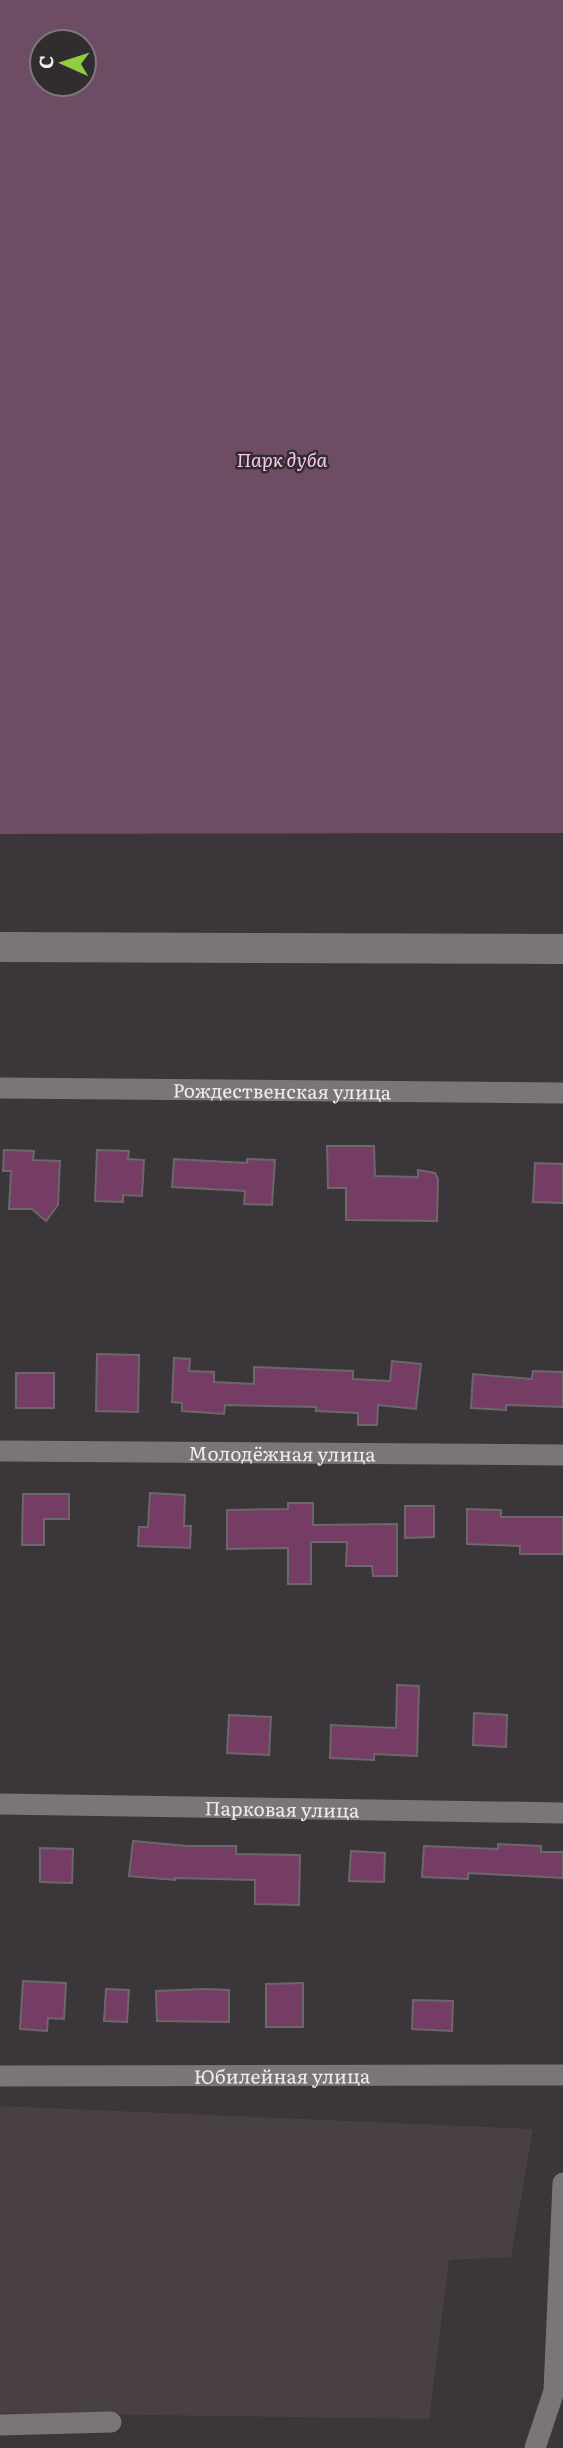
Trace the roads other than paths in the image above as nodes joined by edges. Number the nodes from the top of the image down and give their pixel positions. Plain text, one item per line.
1 (0, 947) edge
2 (563, 949) edge
3 (0, 1088) edge
4 (563, 1094) edge
5 (0, 1451) edge
6 (563, 1455) edge
7 (0, 1804) edge
8 (563, 1813) edge
9 (563, 2075) edge
10 (0, 2076) edge
11 (563, 2183) edge
12 (111, 2422) dead end
13 (0, 2425) edge
14 (535, 2448) edge

1 - 2 main road
3 - 4 street, Рождественская улица
5 - 6 street, Молодёжная улица
7 - 8 street, Парковая улица
9 - 10 street, Юбилейная улица
11 - 14 street
12 - 13 street

